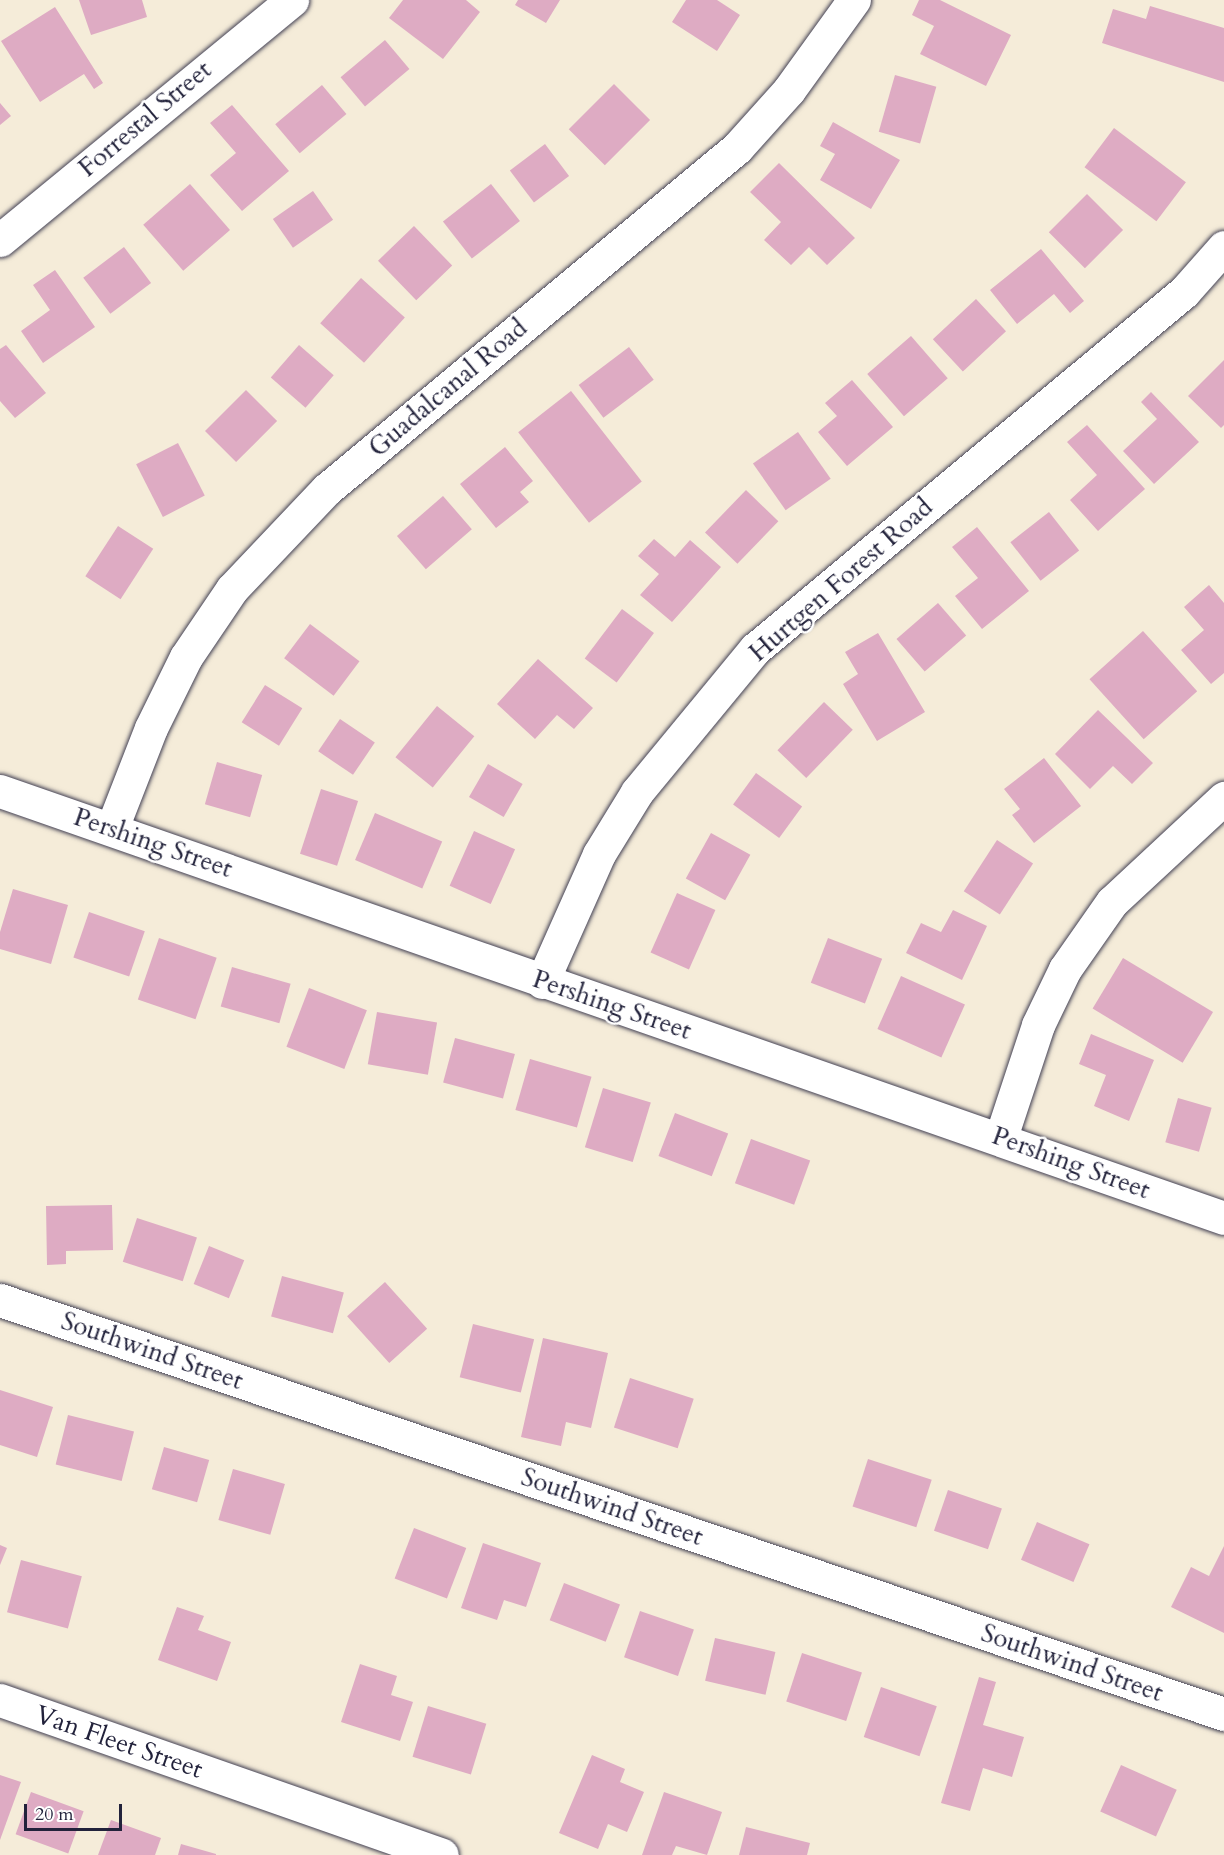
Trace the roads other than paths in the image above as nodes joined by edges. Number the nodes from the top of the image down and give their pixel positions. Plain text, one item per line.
1 (292, 0) edge
2 (854, 0) edge
3 (0, 240) edge
4 (1224, 247) edge
5 (0, 791) edge
6 (1224, 798) edge
7 (112, 828) junction
8 (542, 982) junction
9 (1001, 1137) junction
10 (1224, 1218) edge
11 (0, 1300) edge
12 (0, 1700) edge
13 (1224, 1714) edge
14 (442, 1855) edge

1 - 3 street, Forrestal Street
2 - 7 street, Guadalcanal Road
4 - 8 street, Hurtgen Forest Road
5 - 7 street, Pershing Street
6 - 9 street
7 - 8 street, Pershing Street
8 - 9 street, Pershing Street
9 - 10 street, Pershing Street
11 - 13 street, Southwind Street
12 - 14 street, Van Fleet Street

